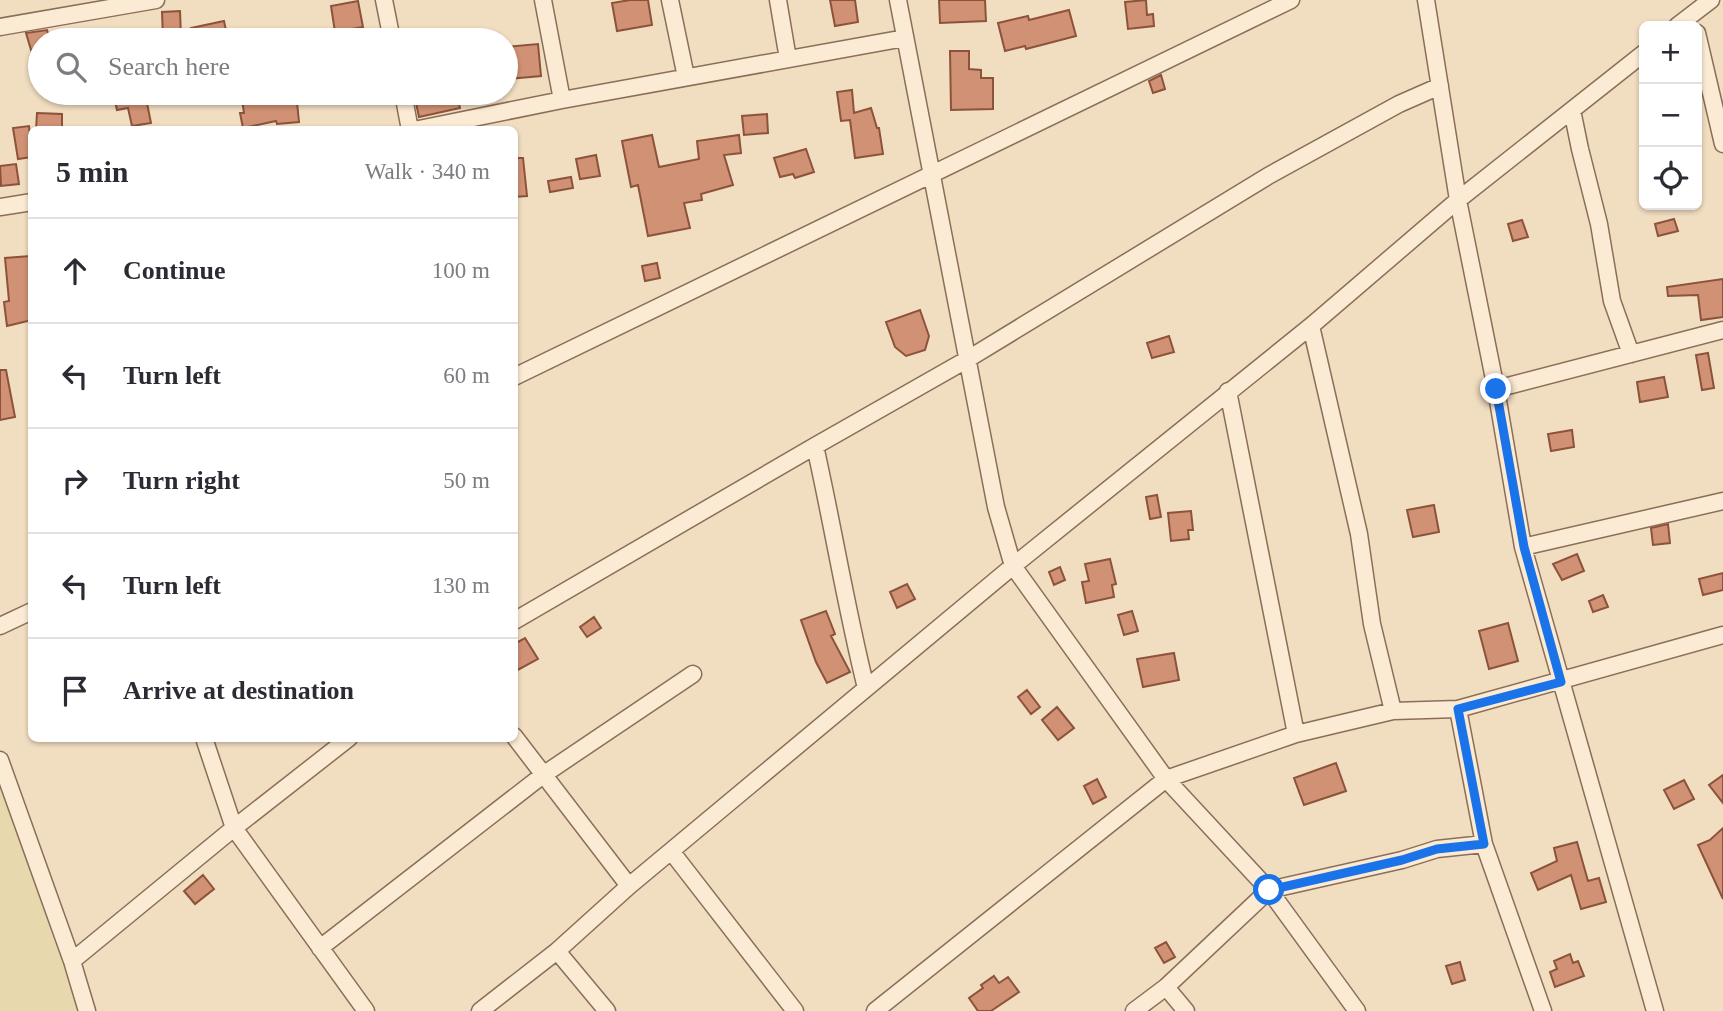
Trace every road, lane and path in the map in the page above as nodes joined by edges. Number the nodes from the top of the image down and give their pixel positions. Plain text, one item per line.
1 (156, 0) edge
2 (384, 0) edge
3 (544, 0) edge
4 (670, 0) edge
5 (778, 0) edge
6 (898, 0) edge
7 (1291, 0) edge
8 (1426, 0) edge
9 (1712, 0) edge
10 (1694, 20) edge
11 (0, 27) edge
12 (390, 28) edge
13 (905, 38) junction
14 (1702, 54) edge
15 (1639, 57) edge
16 (788, 59) junction
17 (686, 77) junction
18 (1440, 86) junction
19 (562, 100) junction
20 (405, 105) edge
21 (1573, 110) junction
22 (411, 126) edge
23 (432, 126) edge
24 (1723, 144) edge
25 (933, 174) junction
26 (1458, 200) junction
27 (28, 203) edge
28 (0, 207) edge
29 (1311, 327) junction
30 (1723, 330) edge
31 (1631, 354) junction
32 (968, 359) junction
33 (518, 375) edge
34 (1496, 389) junction
35 (1228, 391) junction
36 (815, 446) junction
37 (1723, 501) edge
38 (1524, 547) junction
39 (1013, 566) junction
40 (28, 613) edge
41 (518, 619) edge
42 (0, 626) edge
43 (1723, 635) edge
44 (693, 674) dead end
45 (1561, 682) junction
46 (866, 688) junction
47 (1458, 709) junction
48 (1394, 711) junction
49 (1296, 734) junction
50 (518, 741) edge
51 (205, 742) edge
52 (344, 742) edge
53 (0, 760) edge
54 (543, 775) junction
55 (1166, 779) junction
56 (234, 828) junction
57 (1484, 844) junction
58 (671, 851) junction
59 (629, 886) junction
60 (1269, 890) junction
61 (320, 948) junction
62 (557, 951) junction
63 (72, 961) junction
64 (1166, 987) junction
65 (87, 1011) edge
66 (366, 1011) edge
67 (480, 1011) edge
68 (607, 1011) edge
69 (795, 1011) edge
70 (875, 1011) edge
71 (1135, 1011) edge
72 (1186, 1011) edge
73 (1357, 1011) edge
74 (1543, 1011) edge
75 (1655, 1011) edge

1 - 11 street
2 - 12 street
3 - 19 street
4 - 17 street
5 - 16 street
6 - 13 street
7 - 25 street
8 - 18 street
9 - 10 street
13 - 16 street
13 - 25 street
14 - 24 street
15 - 21 street
16 - 17 street
17 - 19 street
18 - 26 street
18 - 32 street
19 - 23 street
20 - 22 street
21 - 26 street
21 - 31 street
25 - 32 street
25 - 33 street
26 - 29 street
26 - 34 street
27 - 28 street
29 - 35 street
29 - 48 street
30 - 31 street
31 - 34 street
32 - 36 street
32 - 39 street
34 - 38 street
35 - 39 street
35 - 49 street
36 - 41 street
36 - 46 street
37 - 38 street
38 - 45 street
39 - 46 street
39 - 55 street
40 - 42 street
43 - 45 street
44 - 54 street
45 - 47 street
45 - 75 street
46 - 58 street
47 - 48 street
47 - 57 street
48 - 49 street
49 - 55 street
50 - 54 street
51 - 56 street
52 - 56 street
53 - 63 street
54 - 59 street
54 - 61 street
55 - 60 street
55 - 70 street
56 - 61 street
56 - 63 street
57 - 60 street
57 - 74 street
58 - 59 street
58 - 69 street
59 - 62 street
60 - 64 street
60 - 73 street
61 - 66 street
62 - 67 street
62 - 68 street
63 - 65 street
64 - 71 street
64 - 72 street

